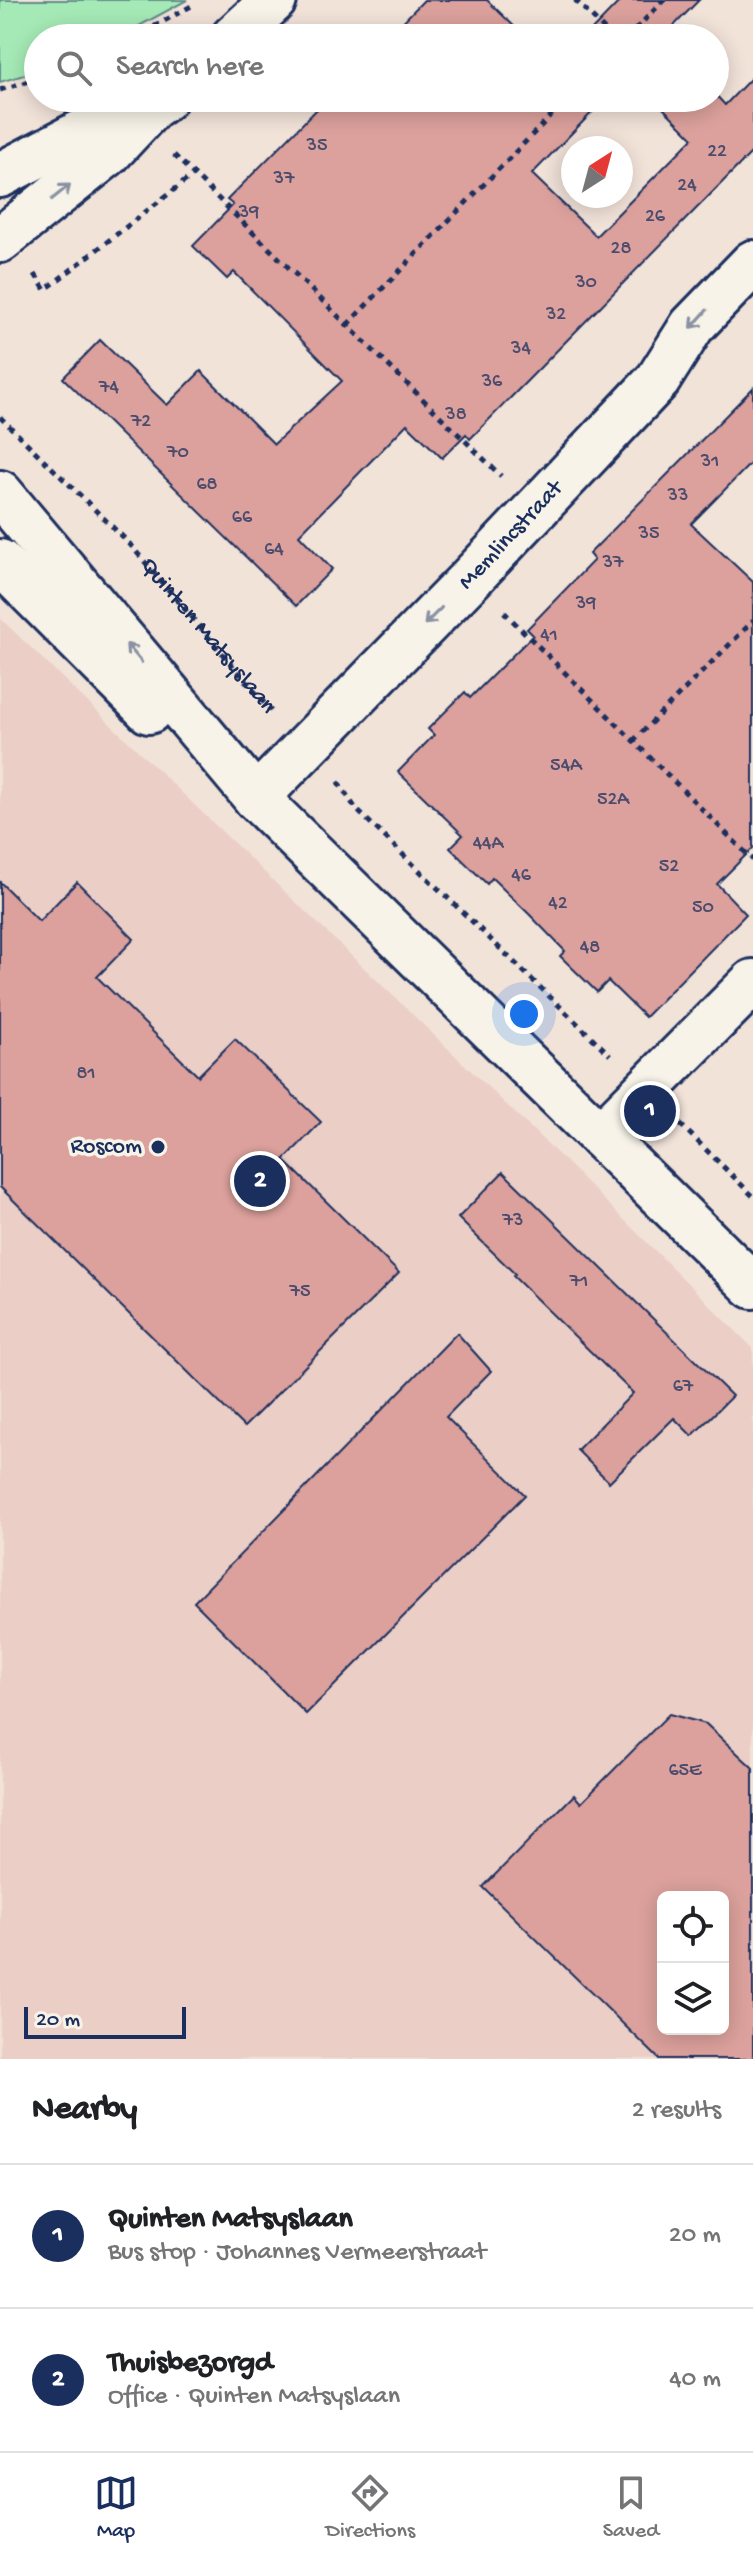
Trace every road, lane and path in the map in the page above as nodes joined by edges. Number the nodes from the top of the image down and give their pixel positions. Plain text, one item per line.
1 (200, 0) edge
2 (274, 0) edge
3 (575, 0) edge
4 (664, 0) edge
5 (158, 24) edge
6 (248, 24) edge
7 (599, 24) edge
8 (641, 24) edge
9 (24, 82) edge
10 (0, 90) edge
11 (554, 112) edge
12 (161, 117) edge
13 (0, 175) edge
14 (193, 175) junction
15 (5, 237) edge
16 (753, 263) edge
17 (347, 325) junction
18 (0, 417) edge
19 (459, 434) dead end
20 (0, 493) edge
21 (0, 562) edge
22 (470, 579) junction
23 (753, 621) edge
24 (633, 741) junction
25 (306, 745) junction
26 (256, 798) junction
27 (753, 860) edge
28 (753, 982) edge
29 (646, 1090) junction
30 (600, 1136) junction
31 (753, 1196) edge
32 (753, 1286) edge

1 - 5 path
2 - 6 street
3 - 7 path
4 - 8 path
9 - 10 path
11 - 17 path
12 - 13 street
12 - 14 path
15 -> 12 street
14 - 15 path
14 - 17 path
16 -> 22 street, Memlincstraat
17 - 19 path
18 - 25 path, Quinten Matsyslaan
26 -> 20 street
21 - 26 street
22 - 24 path
22 -> 25 street, Memlincstraat
23 - 24 path
24 - 27 path
25 - 26 street, Memlincstraat
25 - 29 path, Quinten Matsyslaan
26 - 30 street
28 - 29 street
29 - 30 street
29 - 31 path, Quinten Matsyslaan
30 - 32 street

